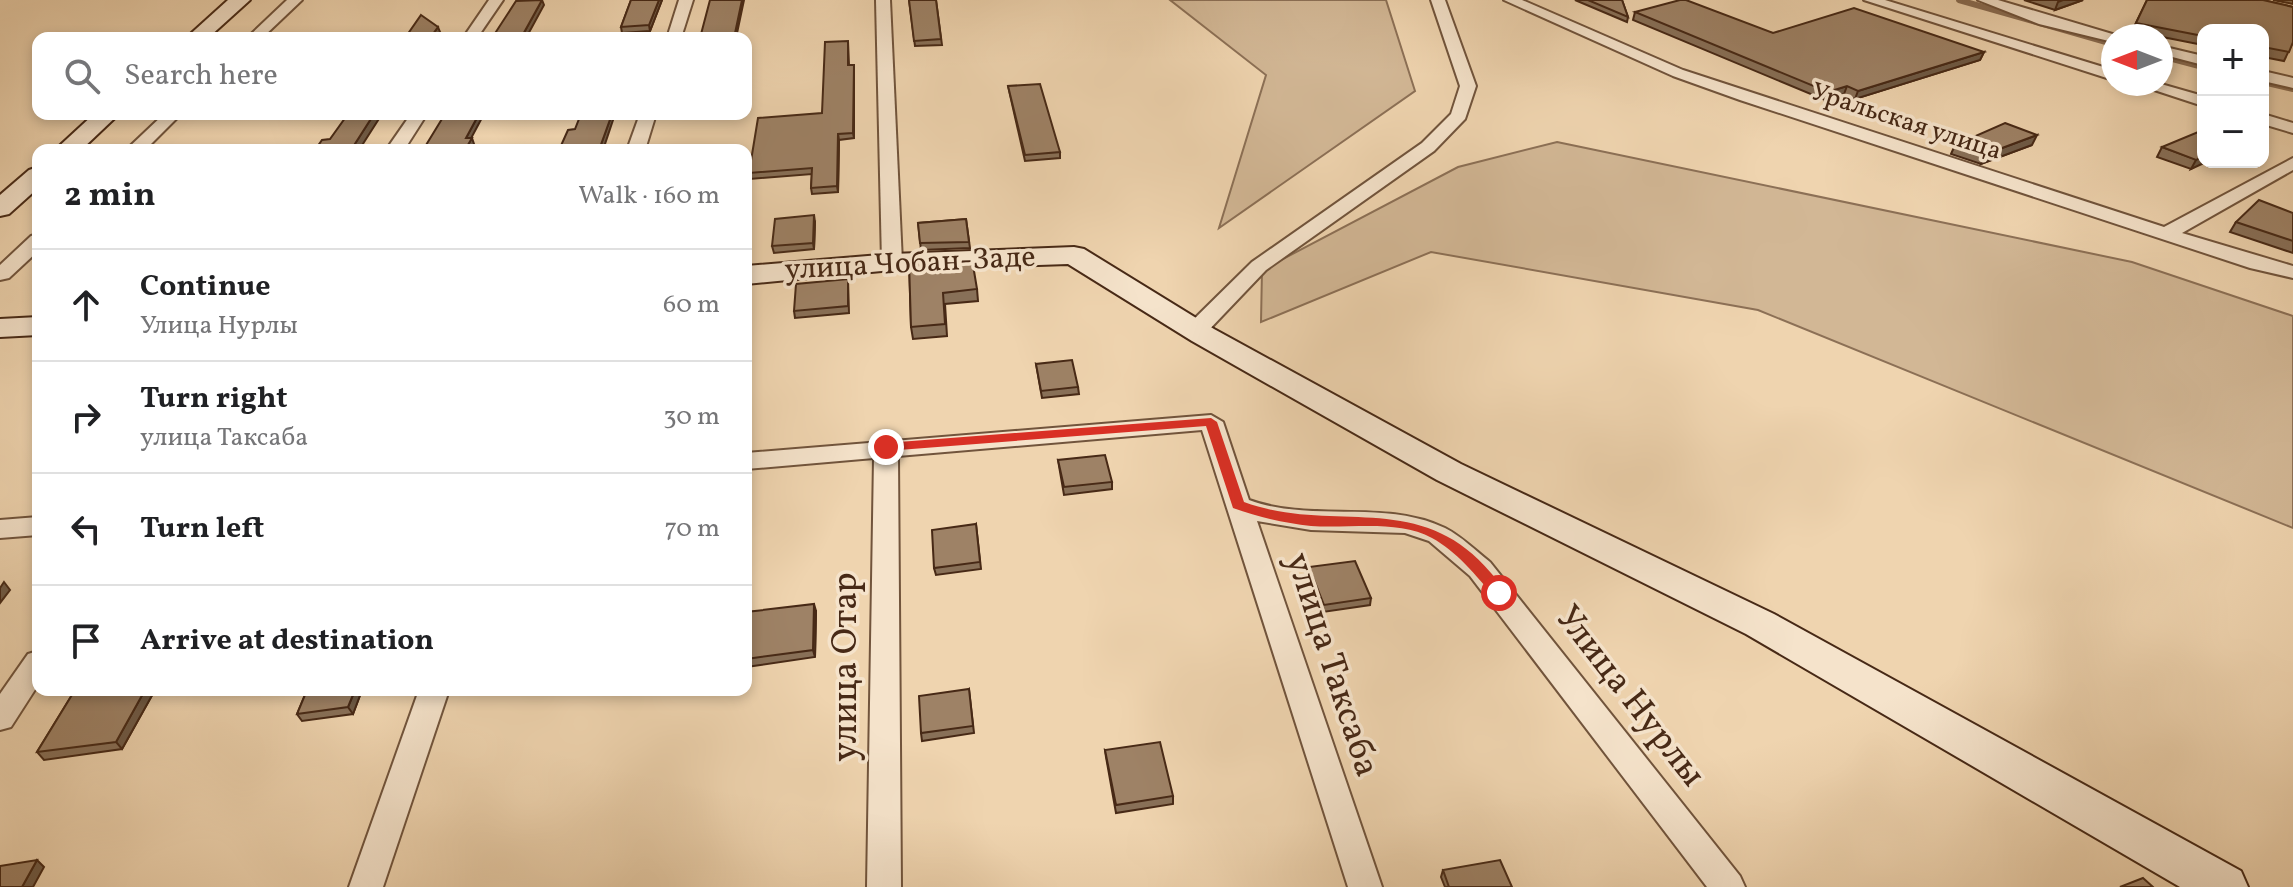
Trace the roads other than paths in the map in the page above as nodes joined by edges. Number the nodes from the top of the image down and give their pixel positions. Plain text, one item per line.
1 (240, 0) edge
2 (295, 0) edge
3 (496, 0) edge
4 (686, 0) edge
5 (883, 0) edge
6 (1438, 0) edge
7 (1511, 0) edge
8 (1871, 0) edge
9 (1985, 0) edge
10 (203, 32) edge
11 (260, 32) edge
12 (474, 32) edge
13 (676, 32) edge
14 (2101, 35) edge
15 (2173, 53) edge
16 (2197, 59) edge
17 (2101, 71) edge
18 (2269, 77) edge
19 (2293, 83) edge
20 (2173, 92) edge
21 (2197, 99) edge
22 (101, 120) edge
23 (167, 120) edge
24 (415, 120) edge
25 (646, 120) edge
26 (2269, 121) edge
27 (2293, 128) edge
28 (74, 144) edge
29 (141, 144) edge
30 (399, 144) edge
31 (638, 144) edge
32 (2293, 163) edge
33 (32, 180) edge
34 (0, 208) edge
35 (2166, 234) junction
36 (32, 246) edge
37 (892, 262) junction
38 (2293, 272) edge
39 (2, 274) dead end
40 (752, 274) edge
41 (32, 326) edge
42 (0, 328) edge
43 (1196, 330) junction
44 (886, 447) junction
45 (752, 460) edge
46 (1238, 505) junction
47 (32, 526) edge
48 (0, 529) edge
49 (32, 671) edge
50 (432, 696) edge
51 (0, 718) edge
52 (366, 887) edge
53 (884, 887) edge
54 (1365, 887) edge
55 (1728, 887) edge
56 (2224, 887) edge

1 - 10 main road
2 - 11 street
3 - 12 street
4 - 13 street
5 - 37 street
6 - 43 street
7 - 35 street, Уральская улица
8 - 17 street
9 - 14 street
15 - 16 street
18 - 19 street
20 - 21 street
22 - 28 main road
23 - 29 street
24 - 30 street
25 - 31 street
26 - 27 street
32 - 35 street
33 - 34 main road
35 - 38 street, Уральская улица
36 - 39 street
37 - 40 main road, улица Чобан-Заде
37 - 43 main road, улица Чобан-Заде
41 - 42 main road
43 - 56 main road
44 - 45 street
44 - 46 street, улица Таксаба
44 - 53 street, улица Отар
46 - 54 street, улица Таксаба
46 - 55 street, Улица Нурлы
47 - 48 street
49 - 51 street
50 - 52 street

